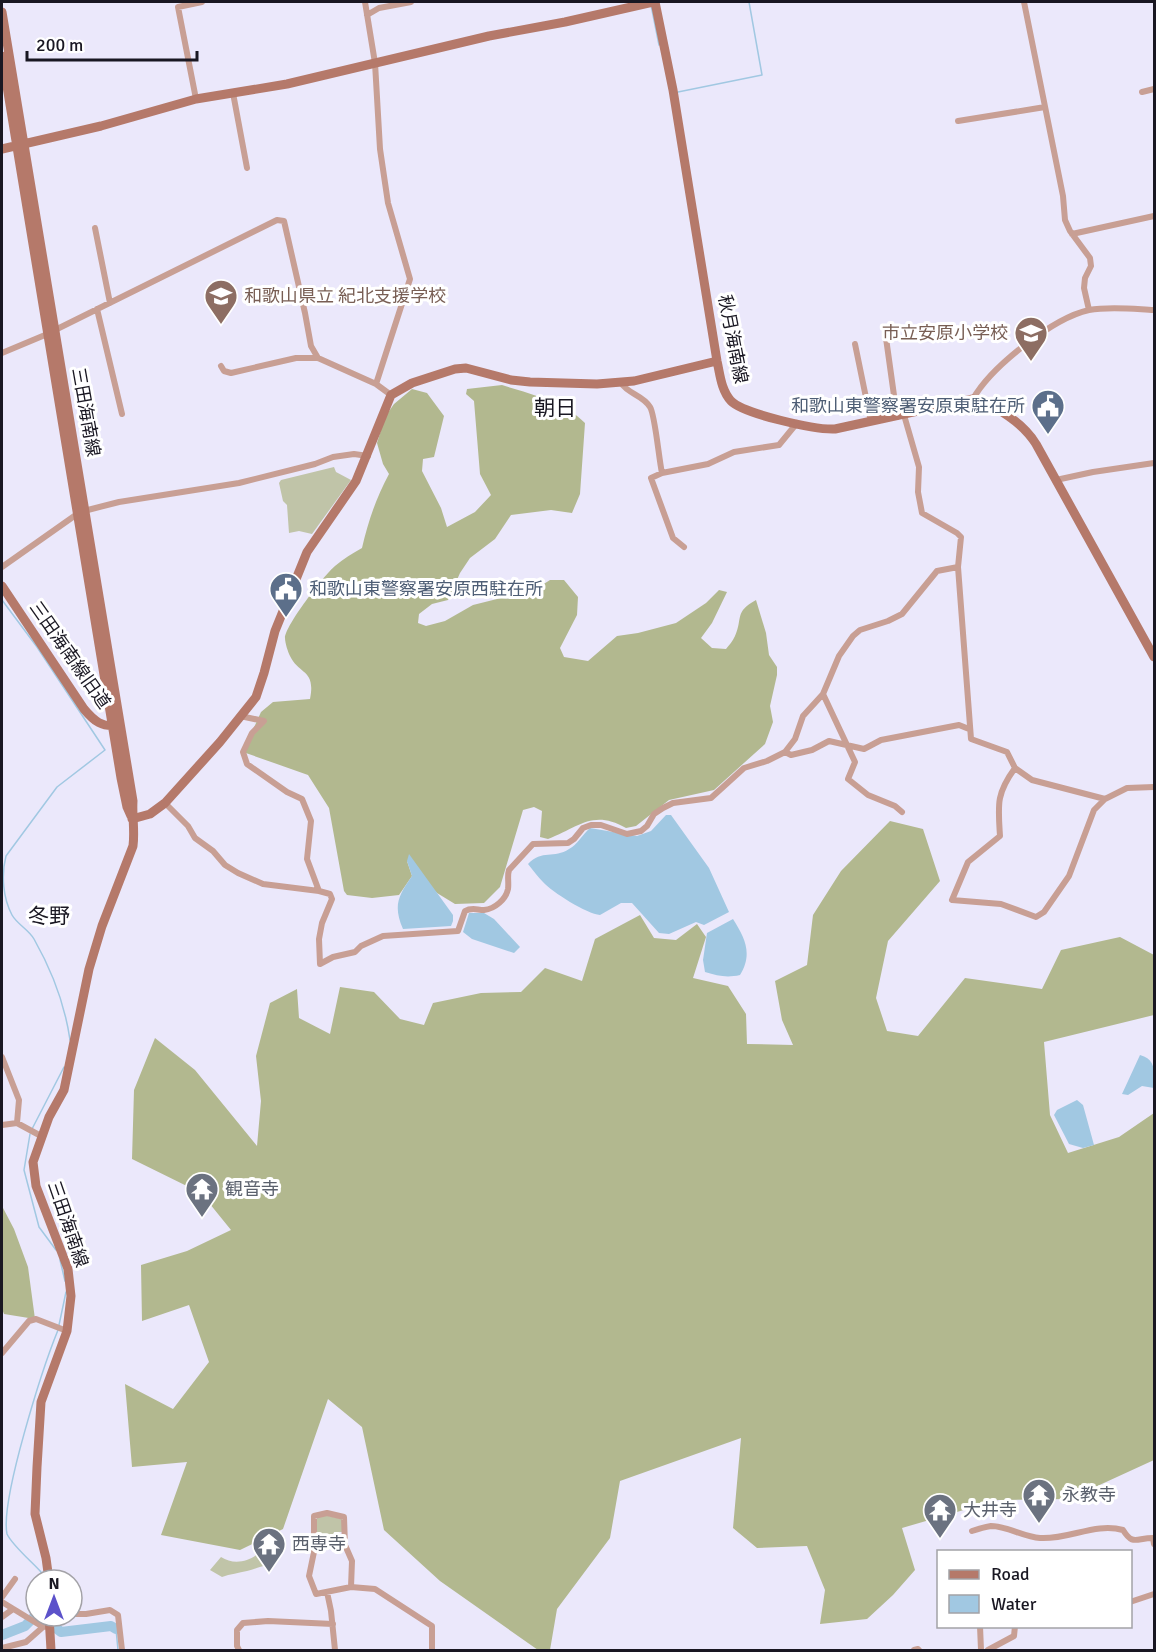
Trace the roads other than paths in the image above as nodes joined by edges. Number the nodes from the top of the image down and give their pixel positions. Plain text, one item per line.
1 (202, 2) edge
2 (365, 2) edge
3 (411, 2) edge
4 (654, 2) edge
5 (1024, 2) edge
6 (2, 12) edge
7 (367, 15) junction
8 (2, 56) edge
9 (375, 63) junction
10 (1155, 89) edge
11 (1142, 92) dead end
12 (233, 93) junction
13 (196, 99) junction
14 (1045, 107) junction
15 (958, 122) dead end
16 (20, 144) junction
17 (2, 149) edge
18 (247, 168) dead end
19 (1155, 216) edge
20 (95, 228) dead end
21 (1072, 234) junction
22 (110, 303) junction
23 (97, 309) junction
24 (1089, 310) junction
25 (1155, 310) edge
26 (52, 332) junction
27 (886, 338) dead end
28 (855, 344) dead end
29 (2, 353) edge
30 (318, 358) junction
31 (717, 361) junction
32 (221, 366) dead end
33 (621, 383) junction
34 (376, 384) junction
35 (391, 395) junction
36 (973, 399) junction
37 (122, 414) dead end
38 (900, 416) junction
39 (871, 422) junction
40 (797, 423) junction
41 (368, 456) junction
42 (1155, 463) edge
43 (662, 473) junction
44 (1056, 480) junction
45 (82, 512) junction
46 (684, 547) dead end
47 (2, 567) edge
48 (958, 567) junction
49 (2, 586) edge
50 (1155, 657) edge
51 (823, 694) junction
52 (240, 716) junction
53 (117, 726) junction
54 (969, 729) junction
55 (848, 747) junction
56 (785, 752) junction
57 (1015, 768) junction
58 (1155, 787) edge
59 (1105, 799) junction
60 (165, 803) junction
61 (902, 812) dead end
62 (132, 819) junction
63 (319, 891) junction
64 (2, 1057) edge
65 (17, 1123) junction
66 (2, 1125) edge
67 (41, 1136) junction
68 (67, 1331) junction
69 (2, 1353) edge
70 (972, 1531) dead end
71 (1155, 1544) edge
72 (47, 1568) edge
73 (15, 1579) dead end
74 (351, 1587) junction
75 (327, 1592) junction
76 (1155, 1594) edge
77 (2, 1597) edge
78 (2, 1602) edge
79 (1132, 1602) edge
80 (13, 1609) junction
81 (84, 1614) edge
82 (24, 1616) edge
83 (2, 1617) edge
84 (333, 1624) junction
85 (41, 1628) edge
86 (49, 1628) edge
87 (980, 1628) edge
88 (1015, 1628) edge
89 (2, 1648) edge
90 (51, 1650) edge
91 (122, 1650) edge
92 (239, 1650) edge
93 (335, 1650) edge
94 (432, 1650) edge
95 (981, 1650) edge
96 (988, 1650) edge

1 - 13 street
2 - 7 street
3 - 7 street
4 - 9 main road
4 - 31 main road, 秋月海南線
5 - 14 street
6 - 16 main road, 三田海南線
7 - 9 street
8 - 16 main road, 三田海南線
9 - 12 main road
9 - 34 street
10 - 11 street
12 - 13 main road
12 - 18 street
13 - 16 main road
14 - 15 street
14 - 21 street
16 - 17 main road
16 - 26 main road, 三田海南線
19 - 21 street
20 - 22 street
21 - 24 street
22 - 23 street
22 - 30 street
23 - 26 street
23 - 37 street
24 - 25 street
24 - 36 street
26 - 29 street
26 - 45 main road, 三田海南線
27 - 38 street
28 - 39 street
30 - 32 street
30 - 34 street
31 - 33 main road
31 - 40 main road, 秋月海南線
33 - 35 main road
33 - 43 street
34 - 35 street
35 - 41 main road
36 - 38 main road, 秋月海南線
36 - 44 main road
38 - 39 main road, 秋月海南線
38 - 48 street
39 - 40 main road, 秋月海南線
40 - 43 street
41 - 45 street
41 - 52 main road
42 - 44 street
43 - 46 street
44 - 50 main road
45 - 47 street
45 - 53 main road, 三田海南線
48 - 51 street
48 - 54 street
49 - 53 main road, 三田海南線旧道
51 - 55 street
51 - 56 street
52 - 60 main road
52 - 63 street
53 - 62 main road, 三田海南線
54 - 55 street
54 - 57 street
55 - 56 street
55 - 61 street
56 - 63 street
57 - 59 street
57 - 59 street
58 - 59 street
60 - 62 main road
60 - 63 street
62 - 67 main road, 三田海南線
64 - 65 street
65 - 66 street
65 - 67 street
67 - 68 main road, 三田海南線
68 - 69 street
68 - 72 main road, 三田海南線
70 - 71 street
73 - 77 street
74 - 75 street
74 - 75 street
74 - 94 street
75 - 84 street
76 - 79 street
78 - 80 street
80 - 82 street
80 - 83 street
81 - 91 street
84 - 92 street
84 - 93 street
85 - 89 street
86 - 90 main road
87 - 95 street
88 - 96 street

